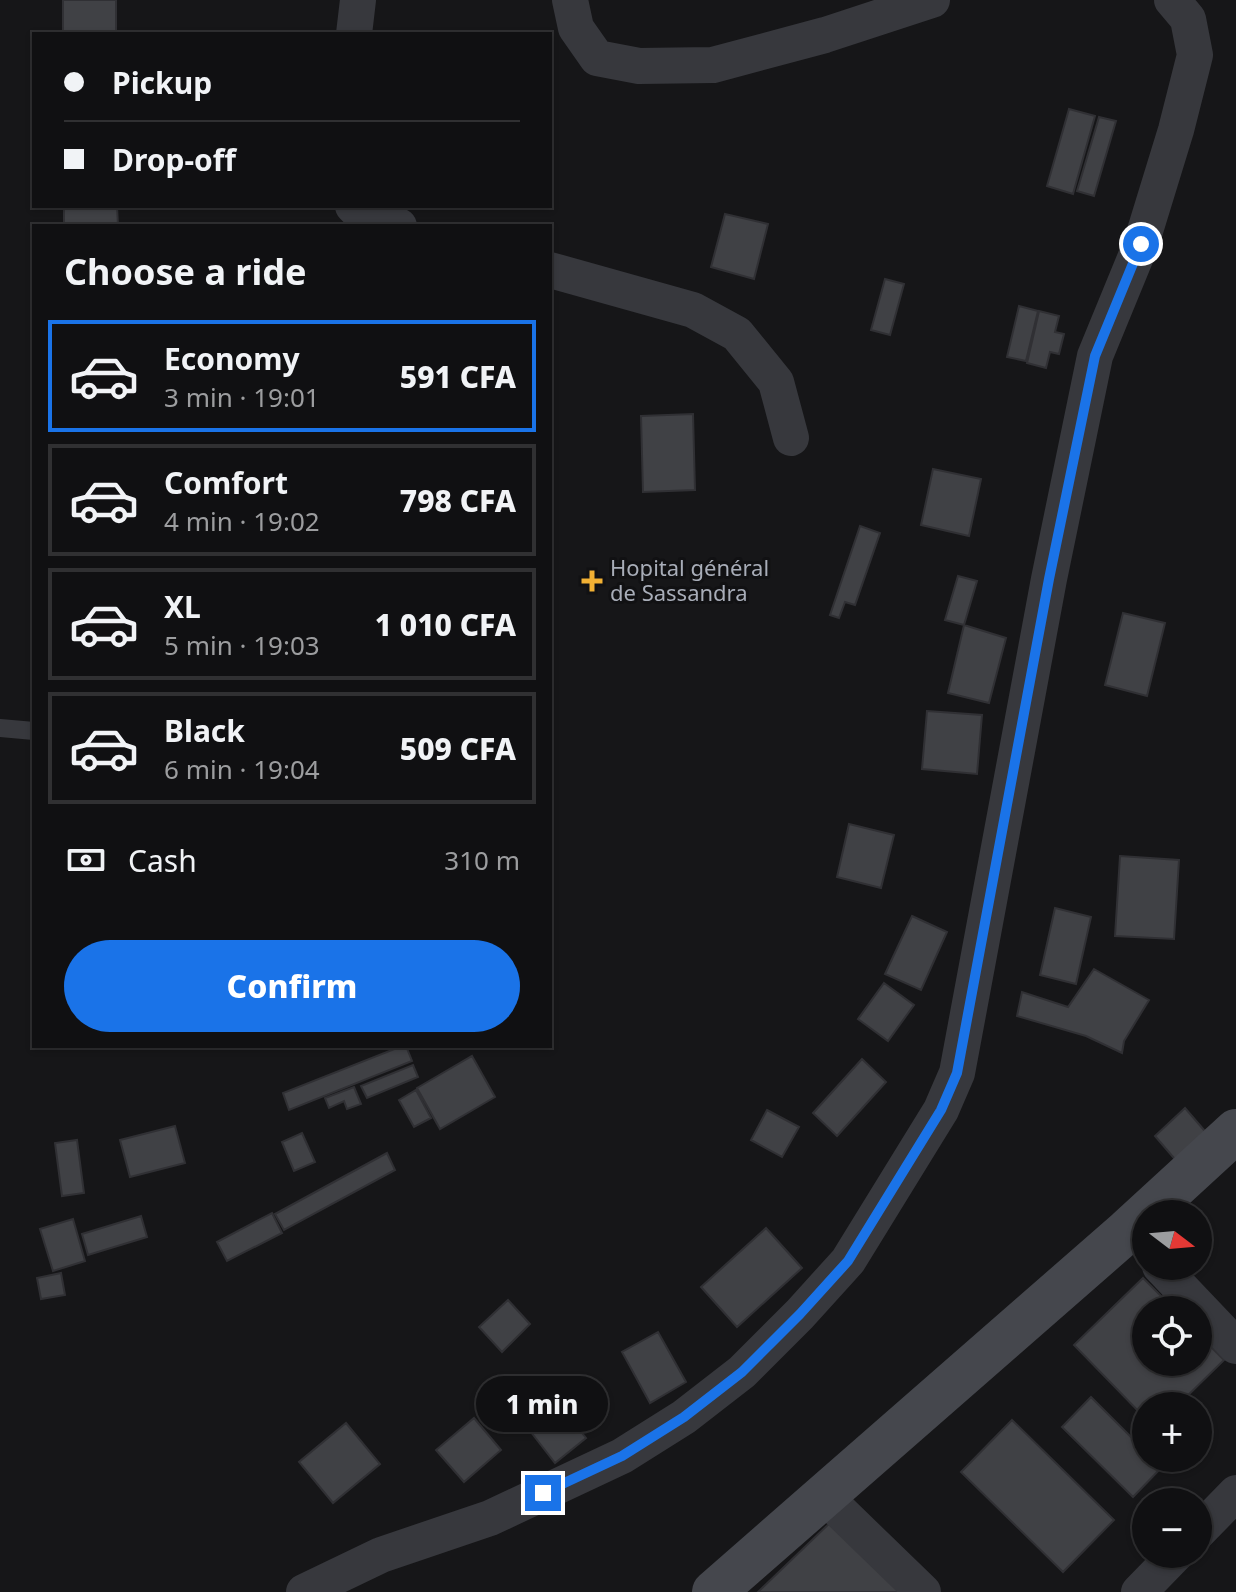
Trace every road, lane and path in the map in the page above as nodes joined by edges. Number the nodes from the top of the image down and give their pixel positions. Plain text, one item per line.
1 (358, 0) edge
2 (570, 0) edge
3 (932, 0) edge
4 (1172, 0) edge
5 (354, 32) edge
6 (355, 208) edge
7 (393, 224) edge
8 (552, 271) edge
9 (791, 438) dead end
10 (0, 728) edge
11 (32, 731) edge
12 (1236, 1131) edge
13 (1174, 1200) edge
14 (1132, 1245) edge
15 (1173, 1280) edge
16 (1236, 1346) edge
17 (1236, 1493) edge
18 (824, 1496) junction
19 (1212, 1518) edge
20 (1162, 1568) edge
21 (304, 1592) edge
22 (714, 1592) edge
23 (923, 1592) edge
24 (1139, 1592) edge

1 - 5 street
2 - 3 street
4 - 21 street
6 - 7 street
8 - 9 street
10 - 11 lane
12 - 13 street
14 - 18 street
15 - 16 street
17 - 19 street
18 - 22 street
18 - 23 street
20 - 24 street

